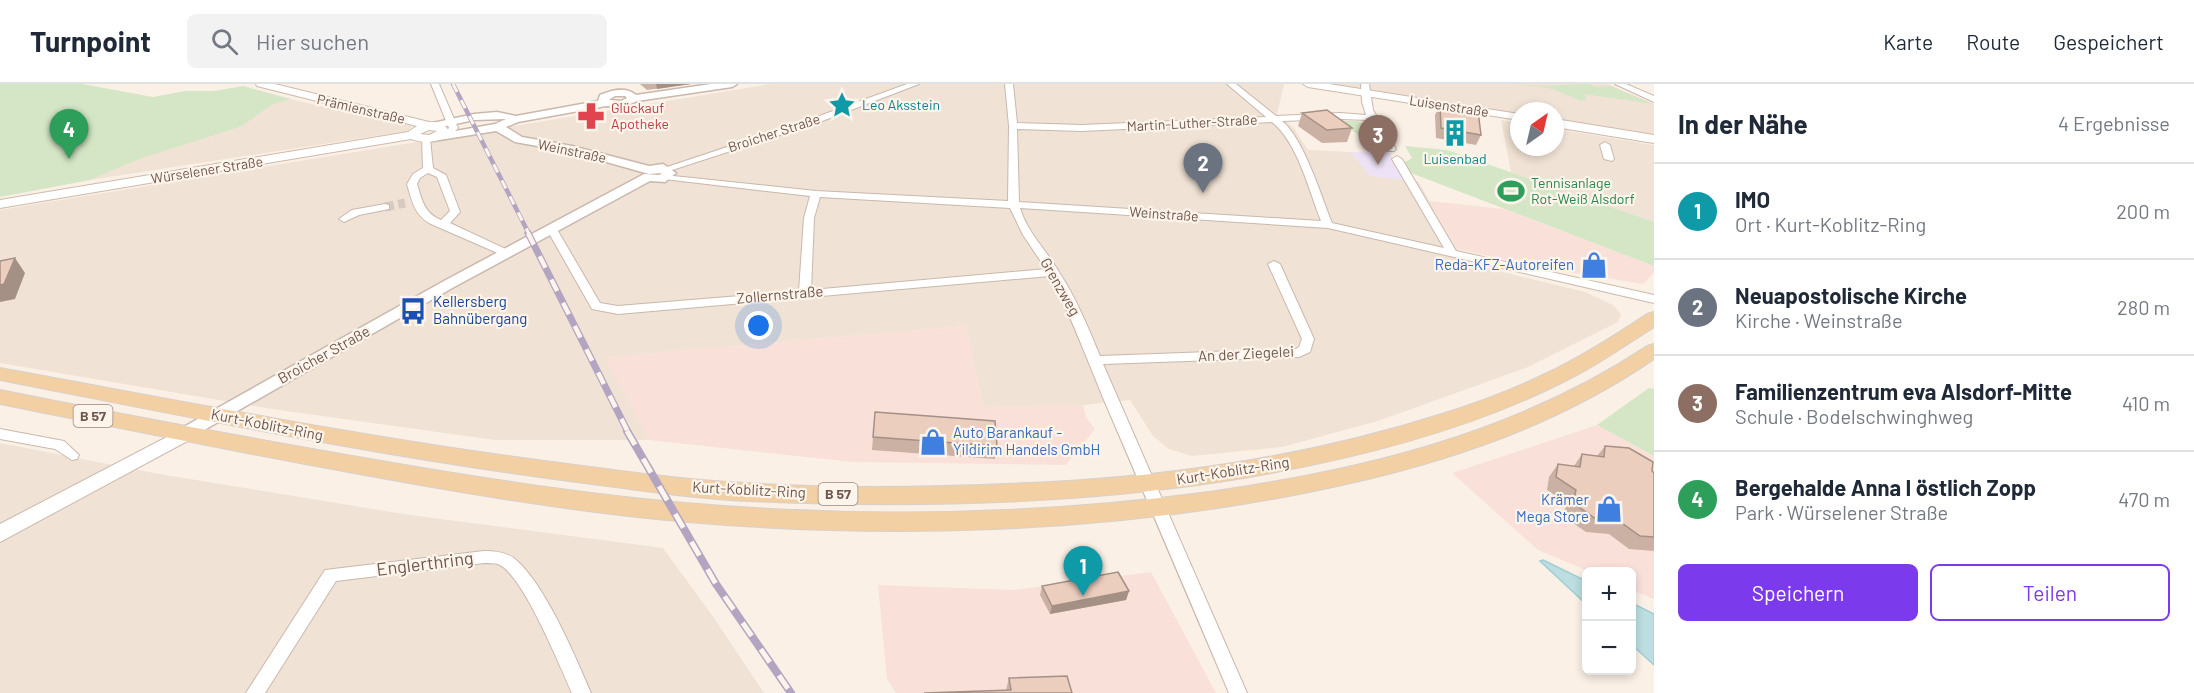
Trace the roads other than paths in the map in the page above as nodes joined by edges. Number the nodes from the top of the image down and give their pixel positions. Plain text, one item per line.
1 (261, 84) edge
2 (435, 84) edge
3 (732, 84) edge
4 (915, 84) edge
5 (1009, 84) edge
6 (1231, 84) edge
7 (1308, 84) edge
8 (1619, 84) edge
9 (617, 88) edge
10 (1364, 88) edge
11 (634, 98) junction
12 (1654, 99) edge
13 (606, 104) junction
14 (1510, 115) edge
15 (1371, 118) junction
16 (515, 119) junction
17 (1275, 120) junction
18 (452, 122) junction
19 (1013, 126) junction
20 (1564, 126) edge
21 (498, 127) junction
22 (429, 136) junction
23 (1602, 139) junction
24 (1654, 139) edge
25 (1391, 149) dead end
26 (1397, 159) dead end
27 (1609, 159) dead end
28 (428, 169) junction
29 (666, 173) junction
30 (649, 174) junction
31 (816, 194) junction
32 (417, 200) junction
33 (405, 203) tunnel mouth
34 (0, 204) edge
35 (1014, 205) junction
36 (384, 207) tunnel mouth
37 (344, 219) dead end
38 (443, 224) junction
39 (1328, 225) junction
40 (551, 228) junction
41 (506, 253) junction
42 (1450, 254) junction
43 (1274, 264) dead end
44 (1054, 273) junction
45 (805, 293) junction
46 (1654, 299) edge
47 (1654, 318) edge
48 (1654, 350) edge
49 (1094, 360) junction
50 (0, 374) edge
51 (0, 397) edge
52 (217, 415) junction
53 (186, 433) junction
54 (0, 434) edge
55 (72, 455) dead end
56 (1150, 484) junction
57 (1160, 508) junction
58 (0, 534) edge
59 (255, 693) edge
60 (582, 693) edge
61 (1238, 693) edge

1 - 22 main road, Prämienstraße
2 - 18 street
3 - 11 street
4 - 29 street, Broicher Straße
5 - 19 street, Grenzweg
6 - 17 street
7 - 10 main road, Luisenstraße
8 - 12 street
9 - 11 street
9 - 13 street
10 - 14 main road, Luisenstraße
10 - 15 street
11 - 13 street
13 - 16 street
15 - 17 street, Martin-Luther-Straße
15 - 25 street
16 - 18 street
16 - 21 street
17 - 19 street, Martin-Luther-Straße
17 - 39 street
18 - 22 street
18 - 22 street
19 - 35 street, Grenzweg
20 - 23 main road
21 - 22 street
21 - 30 street, Weinstraße
22 - 28 street
22 - 34 main road, Würselener Straße
23 - 24 main road
23 - 27 street
26 - 42 street
28 - 32 street
28 - 38 street
29 - 30 street
29 - 31 street, Weinstraße
30 - 40 street, Broicher Straße
31 - 35 street, Weinstraße
31 - 45 street
32 - 33 street
32 - 38 street
35 - 39 street, Weinstraße
35 - 44 street, Grenzweg
36 - 37 street
38 - 41 street
39 - 42 street, Weinstraße
40 - 41 street, Broicher Straße
40 - 45 street, Zollernstraße
41 - 52 street, Broicher Straße
42 - 46 street, Weinstraße
43 - 49 street, An der Ziegelei
44 - 45 street, Zollernstraße
44 - 49 street, Grenzweg
47 - 56 main road, Kurt-Koblitz-Ring / B 57
48 - 57 main road, Kurt-Koblitz-Ring / B 57
49 - 56 street, Grenzweg
50 - 52 main road, Kurt-Koblitz-Ring / B 57
51 - 53 main road, Kurt-Koblitz-Ring / B 57
52 - 53 street, Broicher Straße
52 - 56 main road, Kurt-Koblitz-Ring / B 57
53 - 57 main road, Kurt-Koblitz-Ring / B 57
53 - 58 main road, Broicher Straße
54 - 55 street
56 - 57 street, Grenzweg
57 - 61 street
59 - 60 street, Englerthring

